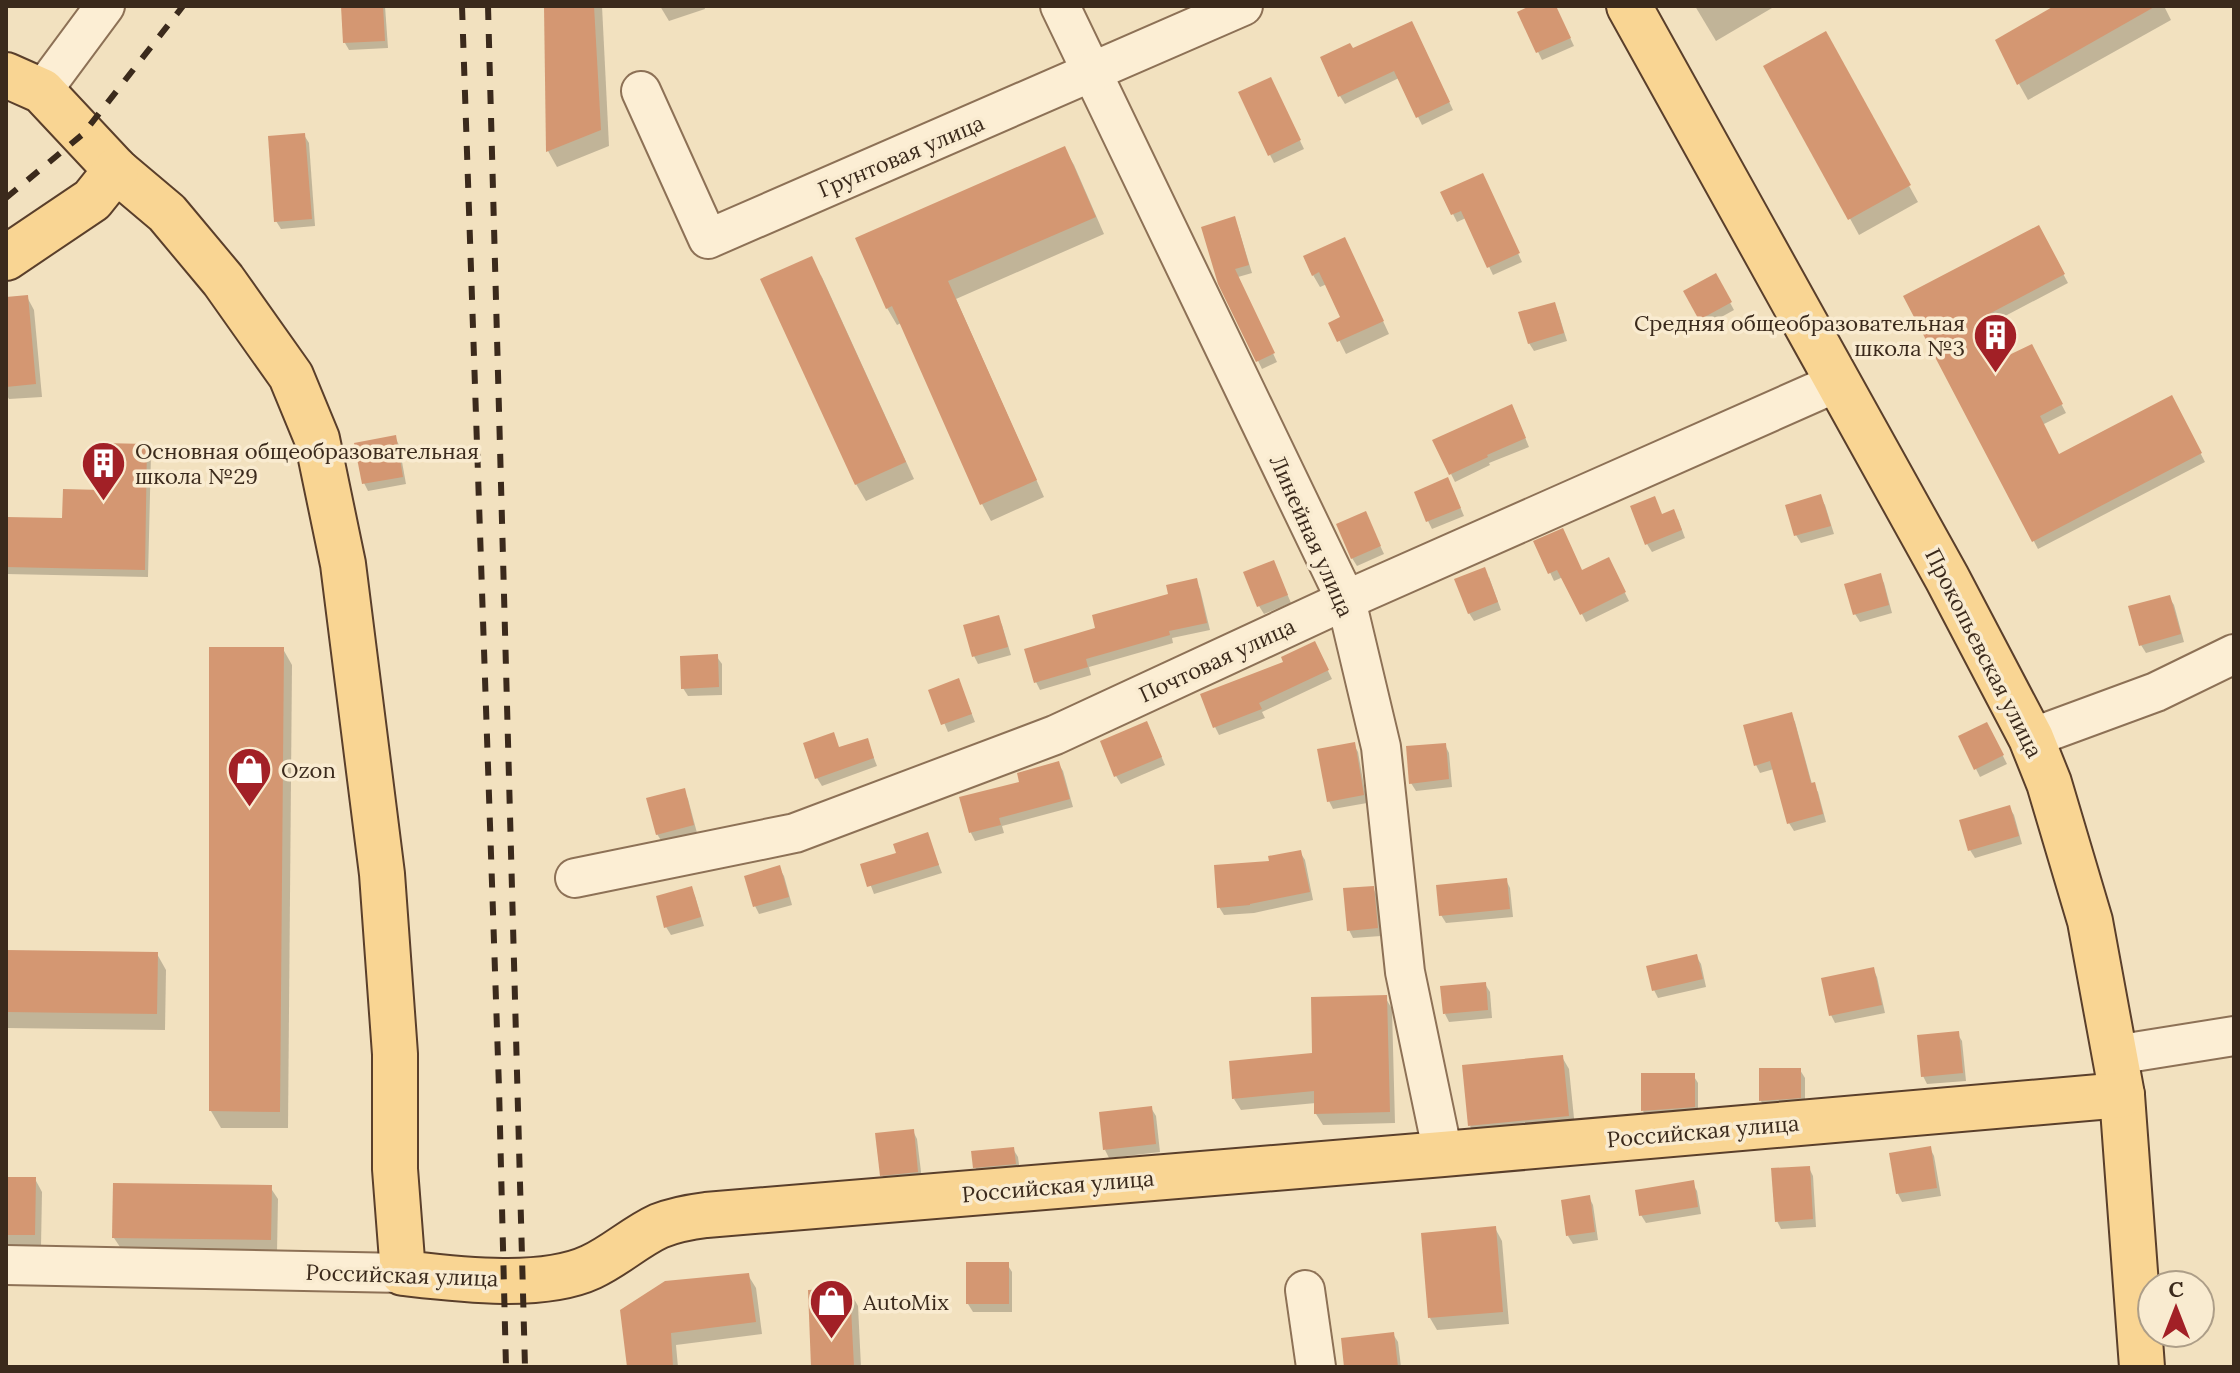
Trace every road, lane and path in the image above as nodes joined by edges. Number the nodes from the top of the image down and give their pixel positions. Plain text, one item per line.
1 (105, 6) edge
2 (1060, 6) edge
3 (1243, 6) edge
4 (1629, 6) edge
5 (1093, 72) junction
6 (24, 83) edge
7 (641, 91) dead end
8 (116, 170) junction
9 (6, 258) edge
10 (1838, 382) junction
11 (1346, 600) junction
12 (2234, 654) edge
13 (2031, 738) junction
14 (575, 878) dead end
15 (2234, 1036) edge
16 (2118, 1075) junction
17 (1443, 1154) junction
18 (6, 1265) edge
19 (403, 1273) junction
20 (1305, 1290) dead end
21 (1316, 1367) edge
22 (2142, 1367) edge

1 - 6 street
2 - 5 street, Линейная улица
3 - 5 street, Грунтовая улица
4 - 10 main road, Прокопьевская улица
5 - 7 street, Грунтовая улица
5 - 11 street, Линейная улица
6 - 8 main road
8 - 9 main road
8 - 19 main road
10 - 11 street, Почтовая улица
10 - 13 main road, Прокопьевская улица
11 - 14 street, Почтовая улица
11 - 17 street, Линейная улица
12 - 13 street
13 - 16 main road, Прокопьевская улица
15 - 16 street
16 - 17 main road, Российская улица
16 - 22 main road, Прокопьевская улица
17 - 19 main road, Российская улица
18 - 19 street, Российская улица
20 - 21 street

